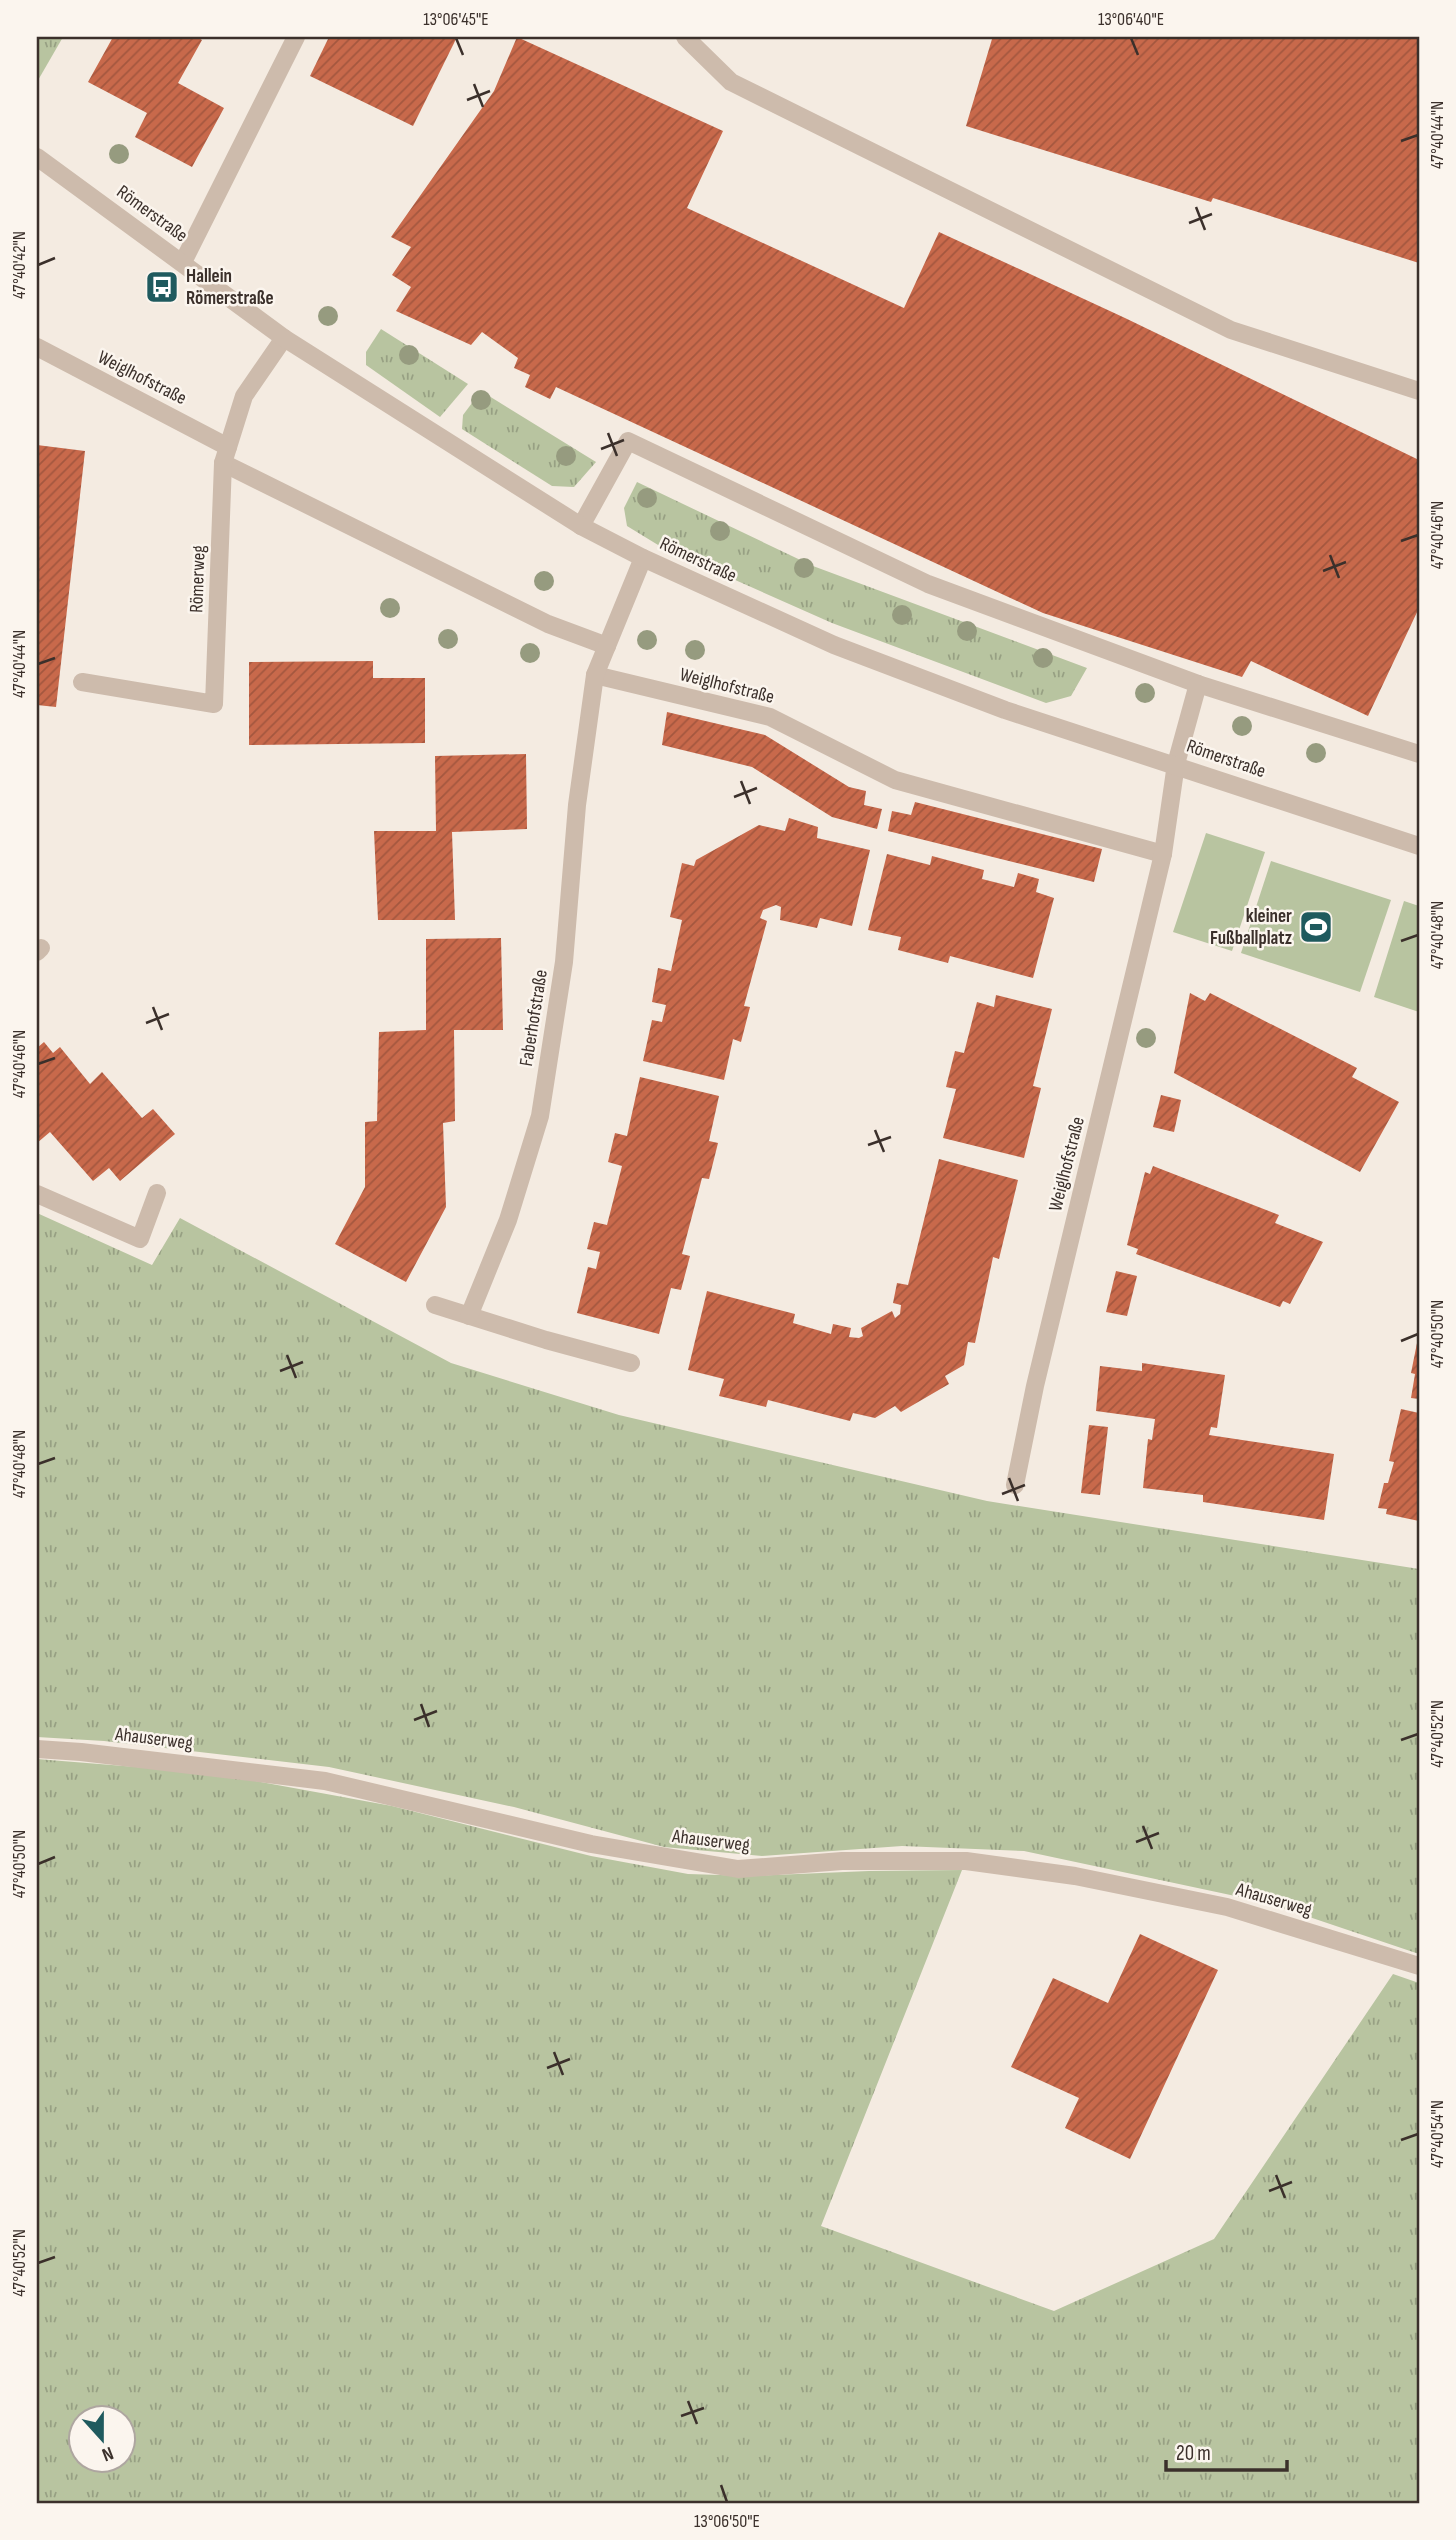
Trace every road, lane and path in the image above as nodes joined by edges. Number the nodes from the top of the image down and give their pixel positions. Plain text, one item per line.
1 (296, 37) edge
2 (685, 37) edge
3 (37, 157) edge
4 (183, 262) junction
5 (285, 338) junction
6 (37, 347) edge
7 (1419, 391) edge
8 (226, 455) junction
9 (581, 526) junction
10 (643, 558) junction
11 (607, 646) junction
12 (595, 675) junction
13 (82, 682) dead end
14 (1198, 684) junction
15 (1419, 754) edge
16 (1176, 764) junction
17 (1419, 845) edge
18 (1163, 854) junction
19 (157, 1193) dead end
20 (37, 1194) edge
21 (435, 1305) dead end
22 (470, 1316) junction
23 (631, 1363) dead end
24 (1015, 1485) dead end
25 (37, 1749) edge
26 (1419, 1966) edge

1 - 4 street
2 - 7 street
3 - 4 street, Römerstraße
4 - 5 street, Römerstraße
5 - 8 street, Römerweg
5 - 9 street, Römerstraße
6 - 8 street, Weiglhofstraße
8 - 11 street, Weiglhofstraße
8 - 13 street, Römerweg
9 - 10 street, Römerstraße
9 - 14 street
10 - 11 street, Faberhofstraße
10 - 16 street, Römerstraße
11 - 12 street, Faberhofstraße
12 - 18 street, Weiglhofstraße
12 - 22 street, Faberhofstraße
14 - 15 street
14 - 16 street, Weiglhofstraße
16 - 17 street, Römerstraße
16 - 18 street, Weiglhofstraße
18 - 24 street, Weiglhofstraße
19 - 20 street
21 - 22 street
22 - 23 street
25 - 26 street, Ahauserweg

